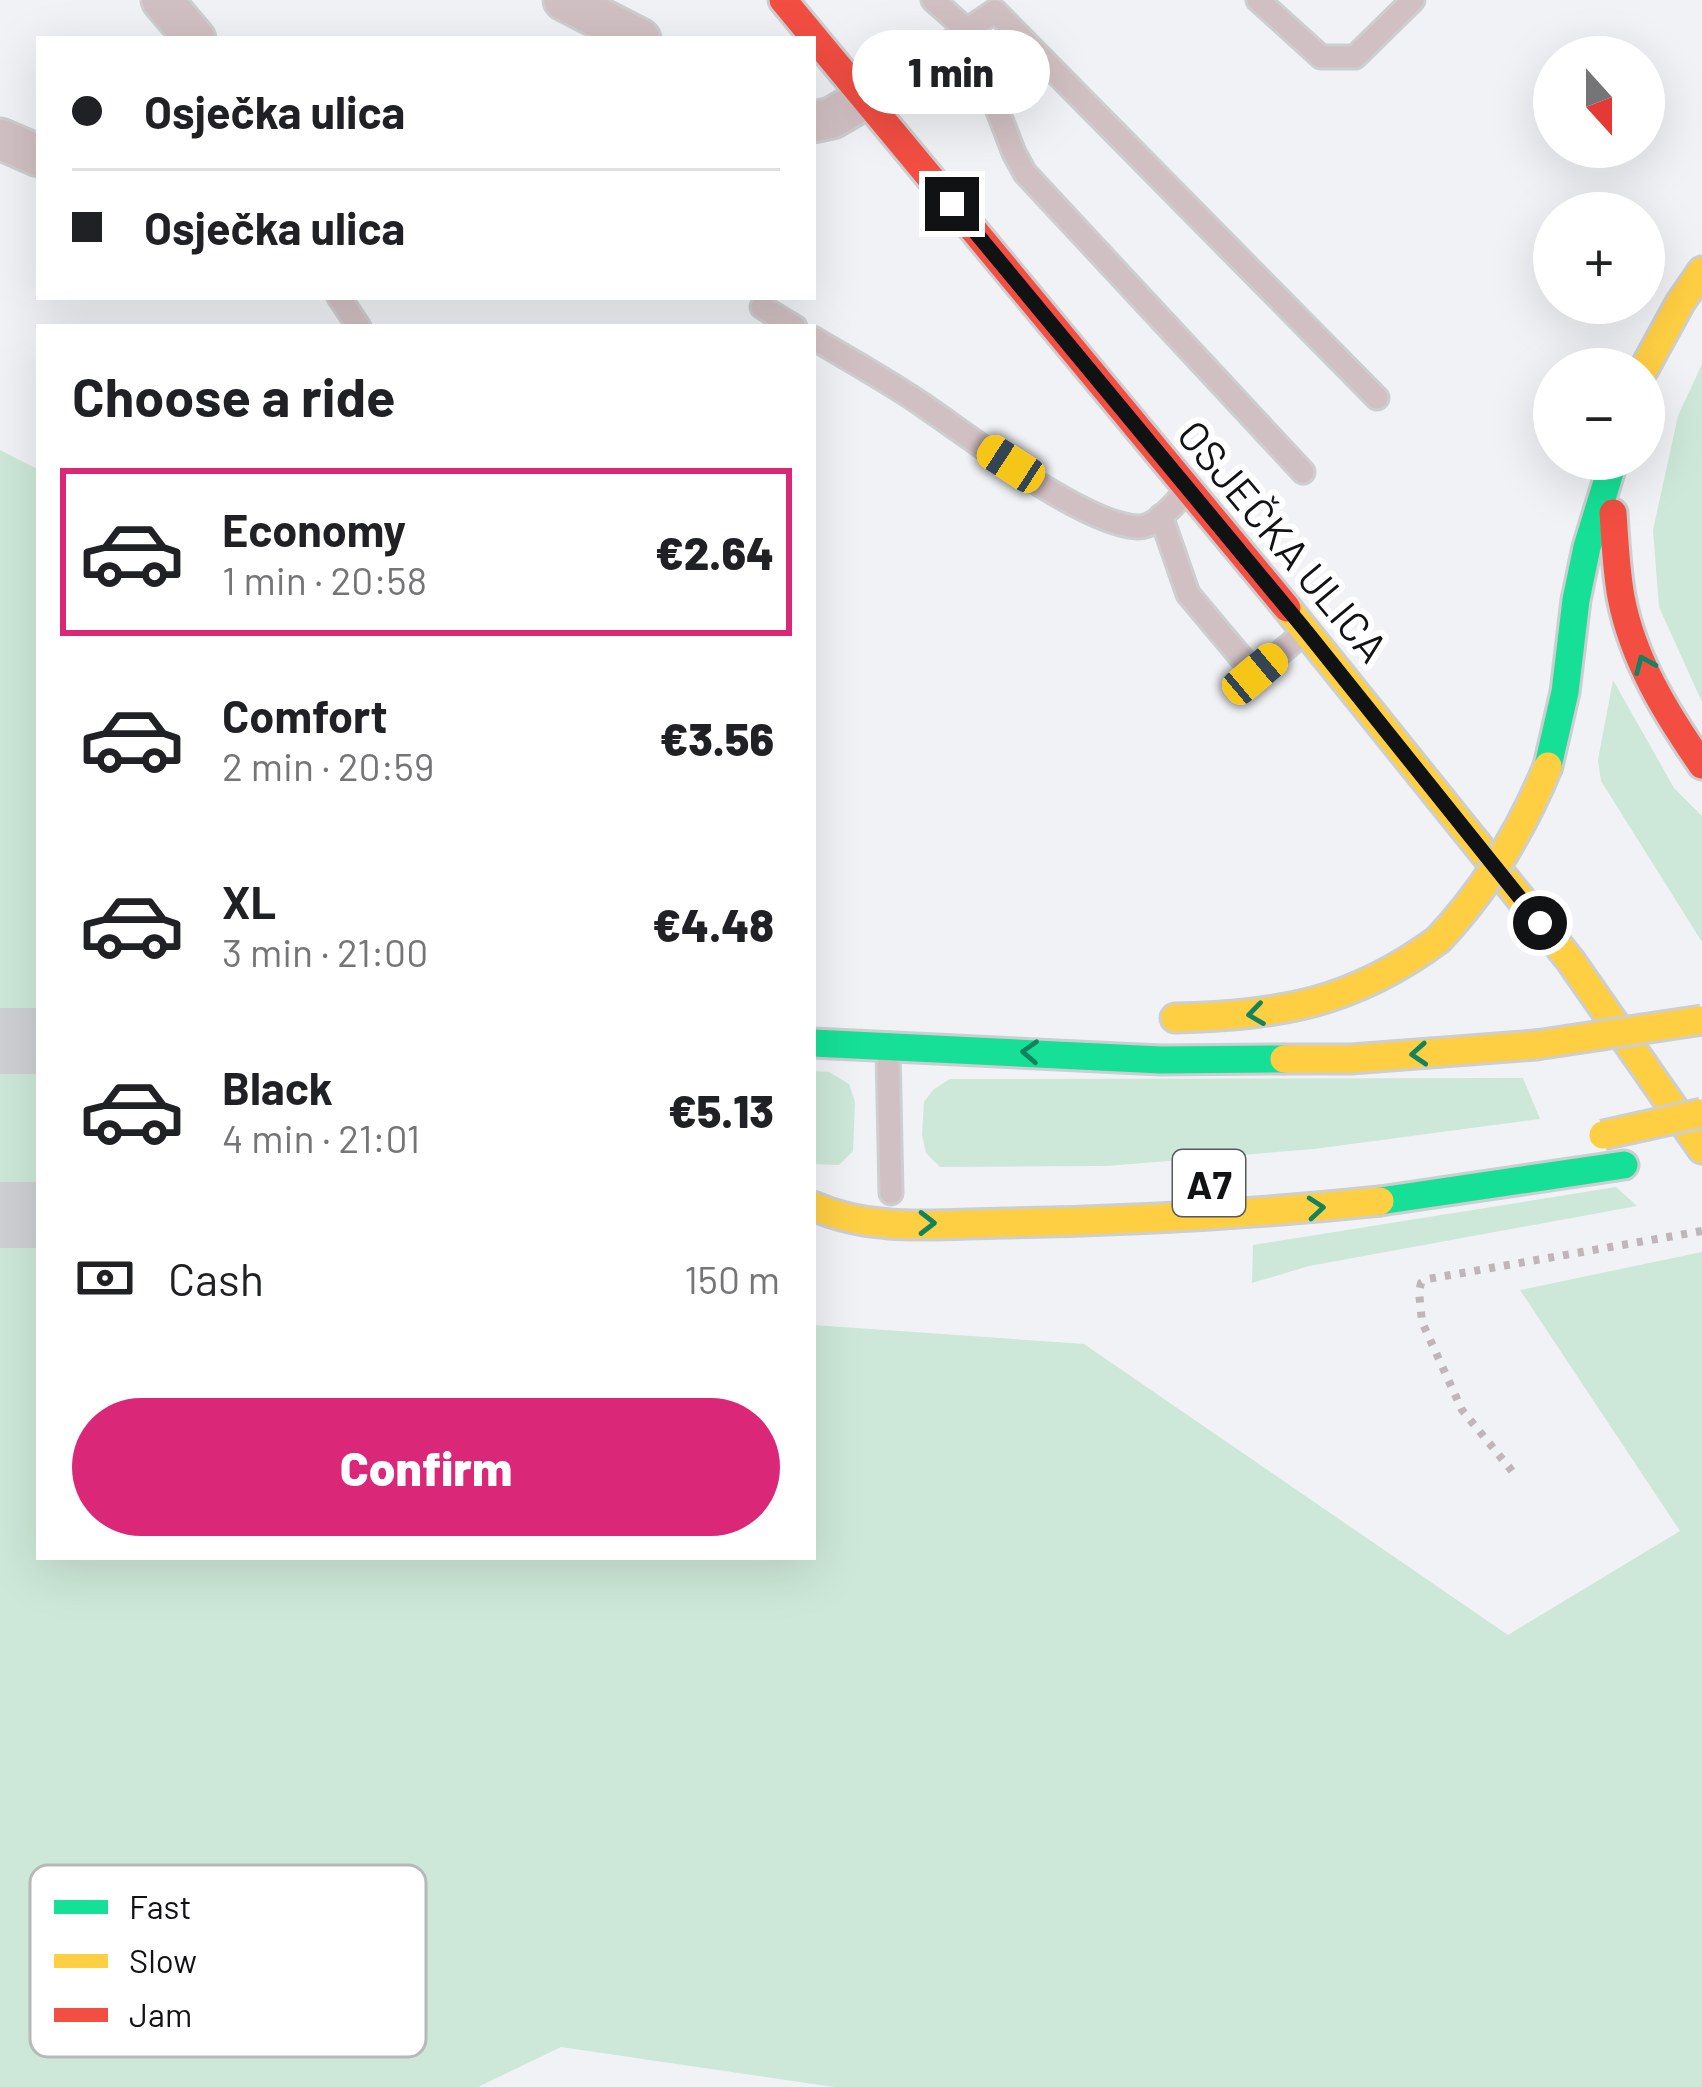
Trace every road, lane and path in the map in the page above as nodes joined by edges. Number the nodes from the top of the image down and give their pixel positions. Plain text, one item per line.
1 (162, 0) edge
2 (565, 0) edge
3 (783, 0) edge
4 (933, 0) edge
5 (1258, 0) edge
6 (1413, 0) edge
7 (991, 5) edge
8 (967, 30) junction
9 (192, 36) edge
10 (634, 36) edge
11 (813, 36) edge
12 (816, 39) edge
13 (866, 98) junction
14 (816, 121) edge
15 (0, 139) edge
16 (36, 155) edge
17 (1702, 272) edge
18 (762, 307) dead end
19 (1691, 309) edge
20 (790, 324) edge
21 (816, 340) edge
22 (1660, 348) edge
23 (1376, 398) dead end
24 (1303, 472) dead end
25 (1608, 480) edge
26 (1612, 480) edge
27 (1188, 490) junction
28 (1161, 516) junction
29 (1306, 631) junction
30 (1702, 765) edge
31 (1151, 1019) dead end
32 (1702, 1020) edge
33 (964, 1025) dead end
34 (816, 1043) edge
35 (893, 1045) junction
36 (1702, 1113) edge
37 (1594, 1136) dead end
38 (1696, 1150) edge
39 (1634, 1163) dead end
40 (900, 1193) joint
41 (816, 1194) edge
42 (816, 1208) edge
43 (1702, 1231) edge
44 (1512, 1471) dead end

1 - 9 street
2 - 10 street
3 - 11 main road, OSJEČKA ULICA
4 - 8 lane
5 - 6 lane
7 - 8 lane
7 - 23 lane
8 - 13 lane
8 - 24 lane
12 - 13 main road, OSJEČKA ULICA
13 - 14 street
13 - 27 main road, OSJEČKA ULICA
15 - 16 street
17 - 19 main road
18 - 20 lane
19 - 22 main road
21 - 28 lane
25 -> 31 main road, bridge
30 -> 26 main road
27 - 28 lane
27 - 29 main road, OSJEČKA ULICA
28 - 29 lane
29 - 38 main road, OSJEČKA ULICA
32 -> 35 main road, bridge
33 - 35 main road
34 - 35 main road
35 - 40 lane
36 - 37 main road, bridge
42 -> 39 main road
40 - 41 main road
43 - 44 path

